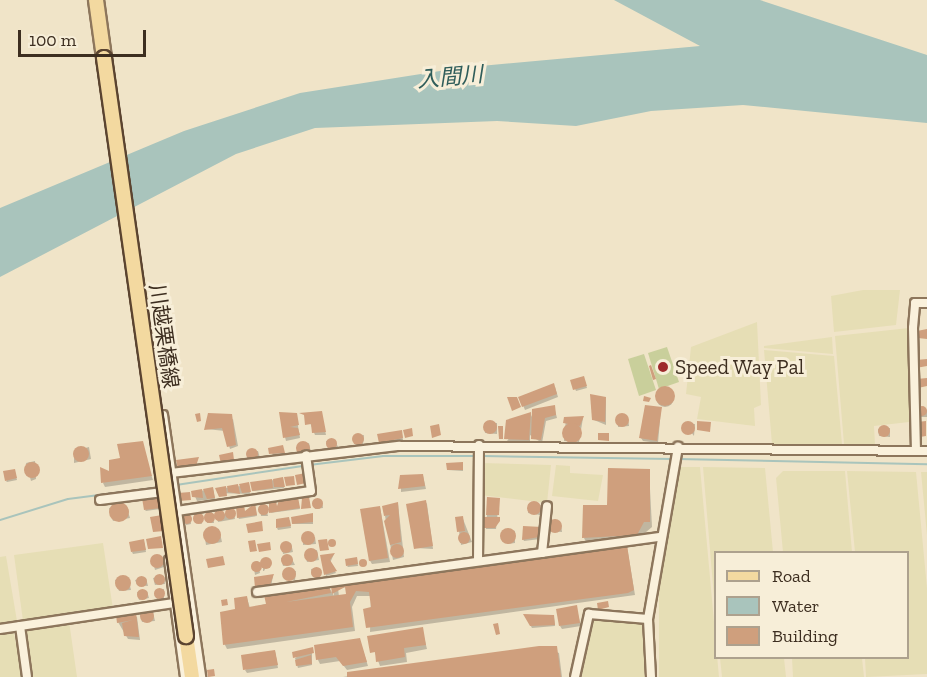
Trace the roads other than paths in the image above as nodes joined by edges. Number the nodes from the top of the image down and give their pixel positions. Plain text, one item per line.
1 (96, 0) edge
2 (927, 303) edge
3 (163, 415) dead end
4 (479, 445) junction
5 (678, 447) junction
6 (916, 451) junction
7 (927, 451) edge
8 (306, 455) junction
9 (171, 473) junction
10 (174, 490) junction
11 (100, 500) dead end
12 (547, 506) dead end
13 (177, 511) junction
14 (180, 530) junction
15 (659, 537) junction
16 (542, 553) junction
17 (478, 561) junction
18 (256, 592) dead end
19 (174, 603) junction
20 (648, 618) junction
21 (20, 626) junction
22 (0, 629) edge
23 (27, 677) edge
24 (185, 677) edge
25 (192, 677) edge
26 (201, 677) edge
27 (575, 677) edge
28 (651, 677) edge

1 - 25 main road, 川越栗橋線, bridge
2 - 6 street
3 - 9 street
4 - 5 street
4 - 8 street
4 - 17 street
5 - 6 street
5 - 15 street
6 - 7 street
8 - 9 street
8 - 13 street
9 - 10 street
10 - 11 street
10 - 13 street
12 - 16 street
13 - 14 street
14 - 19 street
14 - 26 street
15 - 16 street
15 - 20 street
16 - 17 street
17 - 18 street
19 - 21 street
19 - 24 street
20 - 27 street
20 - 28 street
21 - 22 street
21 - 23 street

